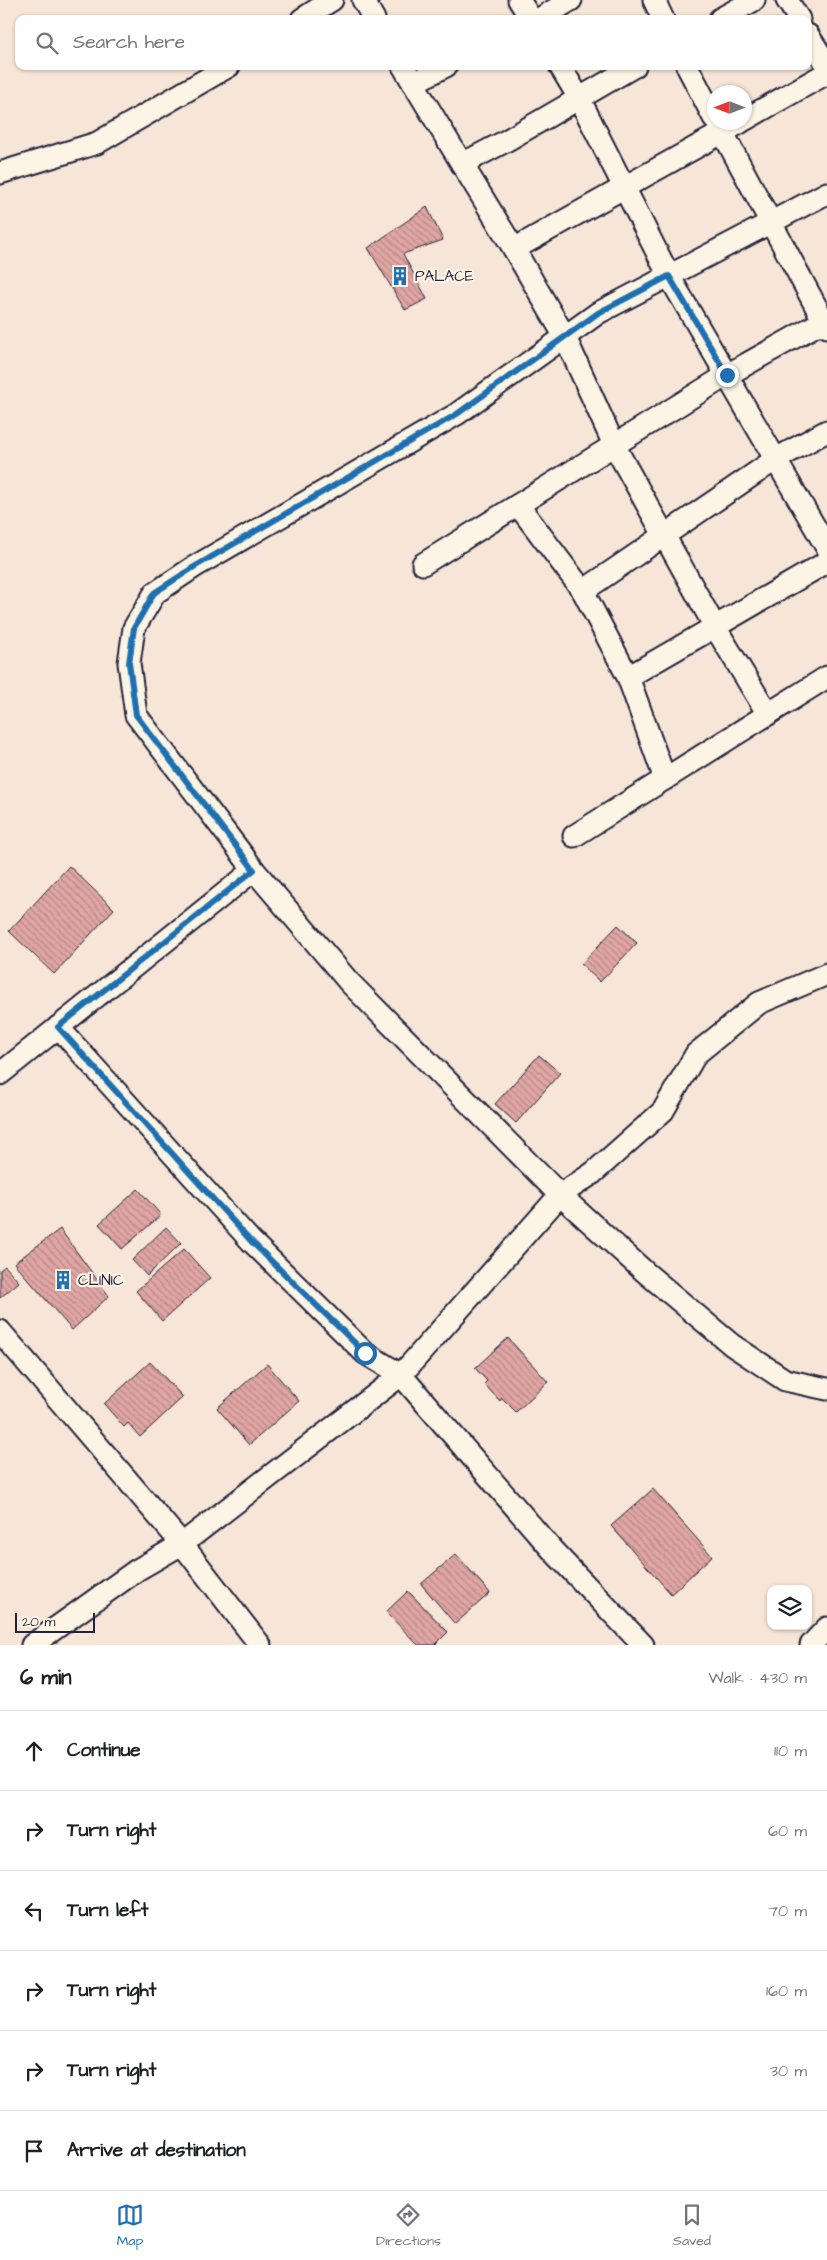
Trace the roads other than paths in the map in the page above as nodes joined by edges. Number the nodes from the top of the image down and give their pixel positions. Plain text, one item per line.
1 (332, 0) edge
2 (363, 0) edge
3 (519, 0) edge
4 (571, 0) edge
5 (654, 0) edge
6 (754, 0) edge
7 (787, 0) edge
8 (308, 15) edge
9 (372, 15) edge
10 (528, 15) edge
11 (546, 15) edge
12 (661, 15) edge
13 (727, 15) edge
14 (796, 15) edge
15 (812, 41) edge
16 (827, 66) edge
17 (222, 70) edge
18 (429, 70) edge
19 (562, 70) edge
20 (628, 70) edge
21 (689, 70) edge
22 (827, 73) edge
23 (408, 75) edge
24 (579, 98) junction
25 (707, 104) edge
26 (752, 115) edge
27 (711, 130) edge
28 (721, 130) edge
29 (462, 164) junction
30 (0, 173) edge
31 (625, 188) junction
32 (827, 193) edge
33 (770, 224) junction
34 (514, 250) junction
35 (669, 276) junction
36 (826, 322) edge
37 (565, 337) junction
38 (727, 375) junction
39 (827, 431) edge
40 (614, 445) junction
41 (776, 459) junction
42 (518, 505) junction
43 (665, 535) junction
44 (827, 548) edge
45 (827, 562) edge
46 (423, 564) dead end
47 (583, 591) junction
48 (715, 627) junction
49 (628, 677) junction
50 (827, 677) edge
51 (768, 714) junction
52 (665, 779) junction
53 (574, 836) dead end
54 (254, 870) junction
55 (827, 974) edge
56 (58, 1027) junction
57 (0, 1074) edge
58 (560, 1195) junction
59 (0, 1331) edge
60 (400, 1375) junction
61 (827, 1389) edge
62 (182, 1544) junction
63 (827, 1628) edge
64 (32, 1645) edge
65 (260, 1645) edge
66 (642, 1645) edge
67 (810, 1645) edge

1 - 8 street
2 - 9 street
3 - 10 street
4 - 11 street
5 - 12 street
6 - 13 street
7 - 14 street
15 - 16 street
17 - 30 street
18 - 23 street
19 - 24 street
20 - 24 street
21 - 25 street
22 - 26 street
23 - 29 street
24 - 29 street
24 - 31 street
27 - 31 street
28 - 33 street
29 - 34 street
31 - 34 street
31 - 35 street
32 - 33 street
33 - 35 street
33 - 36 street
34 - 37 street
35 - 37 street
35 - 38 street
36 - 38 street
37 - 40 street
37 - 54 street
38 - 40 street
38 - 41 street
39 - 41 street
40 - 42 street
40 - 43 street
41 - 43 street
41 - 44 street
42 - 46 street
42 - 47 street
43 - 47 street
43 - 48 street
45 - 48 street
47 - 49 street
48 - 49 street
48 - 51 street
49 - 52 street
50 - 51 street
51 - 52 street
52 - 53 street
54 - 56 street
54 - 58 street
55 - 58 street
56 - 57 street
56 - 60 street
58 - 60 street
58 - 61 street
59 - 62 street
60 - 62 street
60 - 66 street
62 - 64 street
62 - 65 street
63 - 67 street

